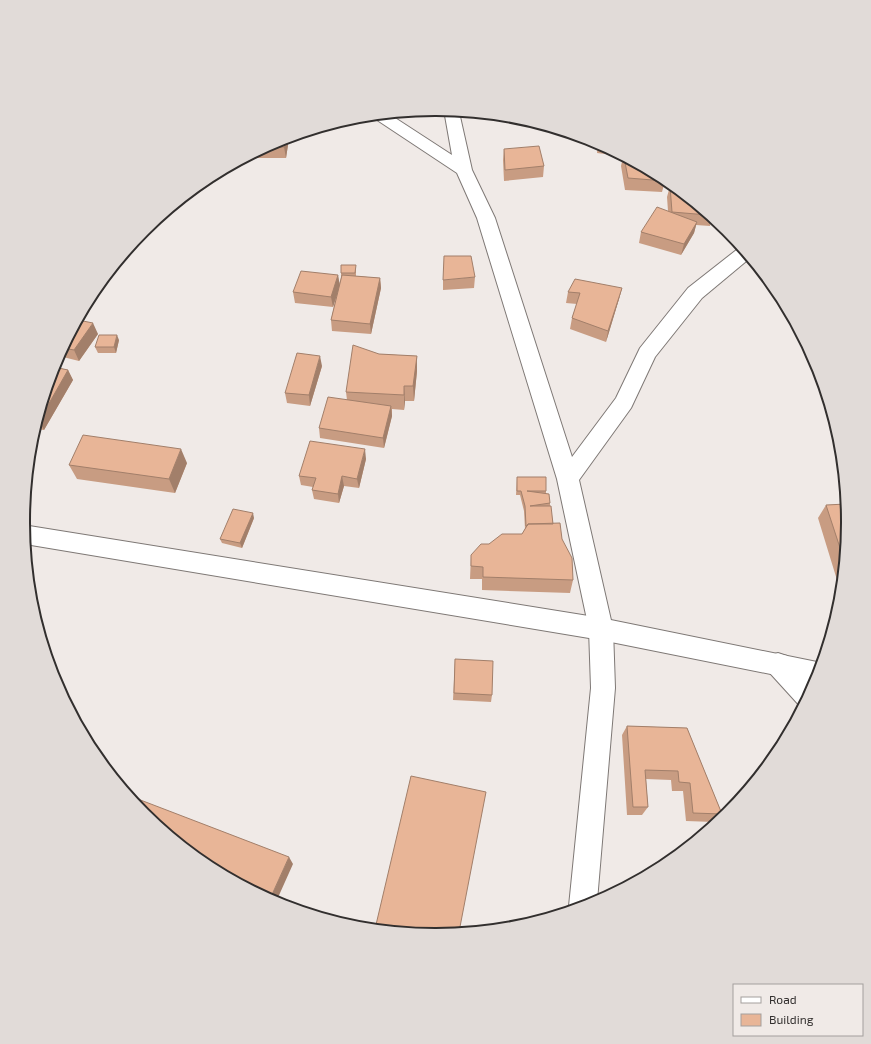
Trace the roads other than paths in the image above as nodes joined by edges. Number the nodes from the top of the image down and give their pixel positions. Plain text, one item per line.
1 (452, 117) edge
2 (387, 120) edge
3 (464, 170) junction
4 (741, 256) edge
5 (568, 479) junction
6 (30, 535) edge
7 (601, 629) junction
8 (778, 664) junction
9 (812, 671) edge
10 (803, 692) edge
11 (584, 900) edge

1 - 3 street
2 - 3 street
3 - 5 street
4 - 5 street
5 - 7 street
6 - 7 street
7 - 8 street
7 - 11 street
8 - 9 street
8 - 10 street

